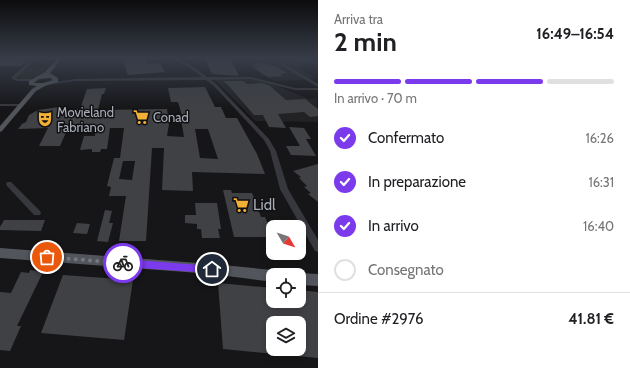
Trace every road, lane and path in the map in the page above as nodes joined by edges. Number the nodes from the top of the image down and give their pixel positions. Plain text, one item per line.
1 (16, 75) edge
2 (53, 75) edge
3 (203, 75) edge
4 (300, 75) edge
5 (52, 78) junction
6 (209, 79) junction
7 (33, 84) junction
8 (318, 86) edge
9 (318, 89) edge
10 (0, 105) edge
11 (21, 105) junction
12 (0, 130) edge
13 (9, 184) dead end
14 (38, 213) dead end
15 (318, 248) edge
16 (0, 253) edge
17 (266, 275) edge
18 (306, 279) edge
19 (317, 280) edge

1 - 7 street
2 - 5 main road
3 - 6 street
4 - 8 street
5 - 6 street
5 - 7 main road
5 - 7 main road
6 - 9 street
6 - 15 street
7 - 11 main road
10 - 11 street
11 - 12 main road
13 - 14 street
16 - 17 main road
18 - 19 main road

